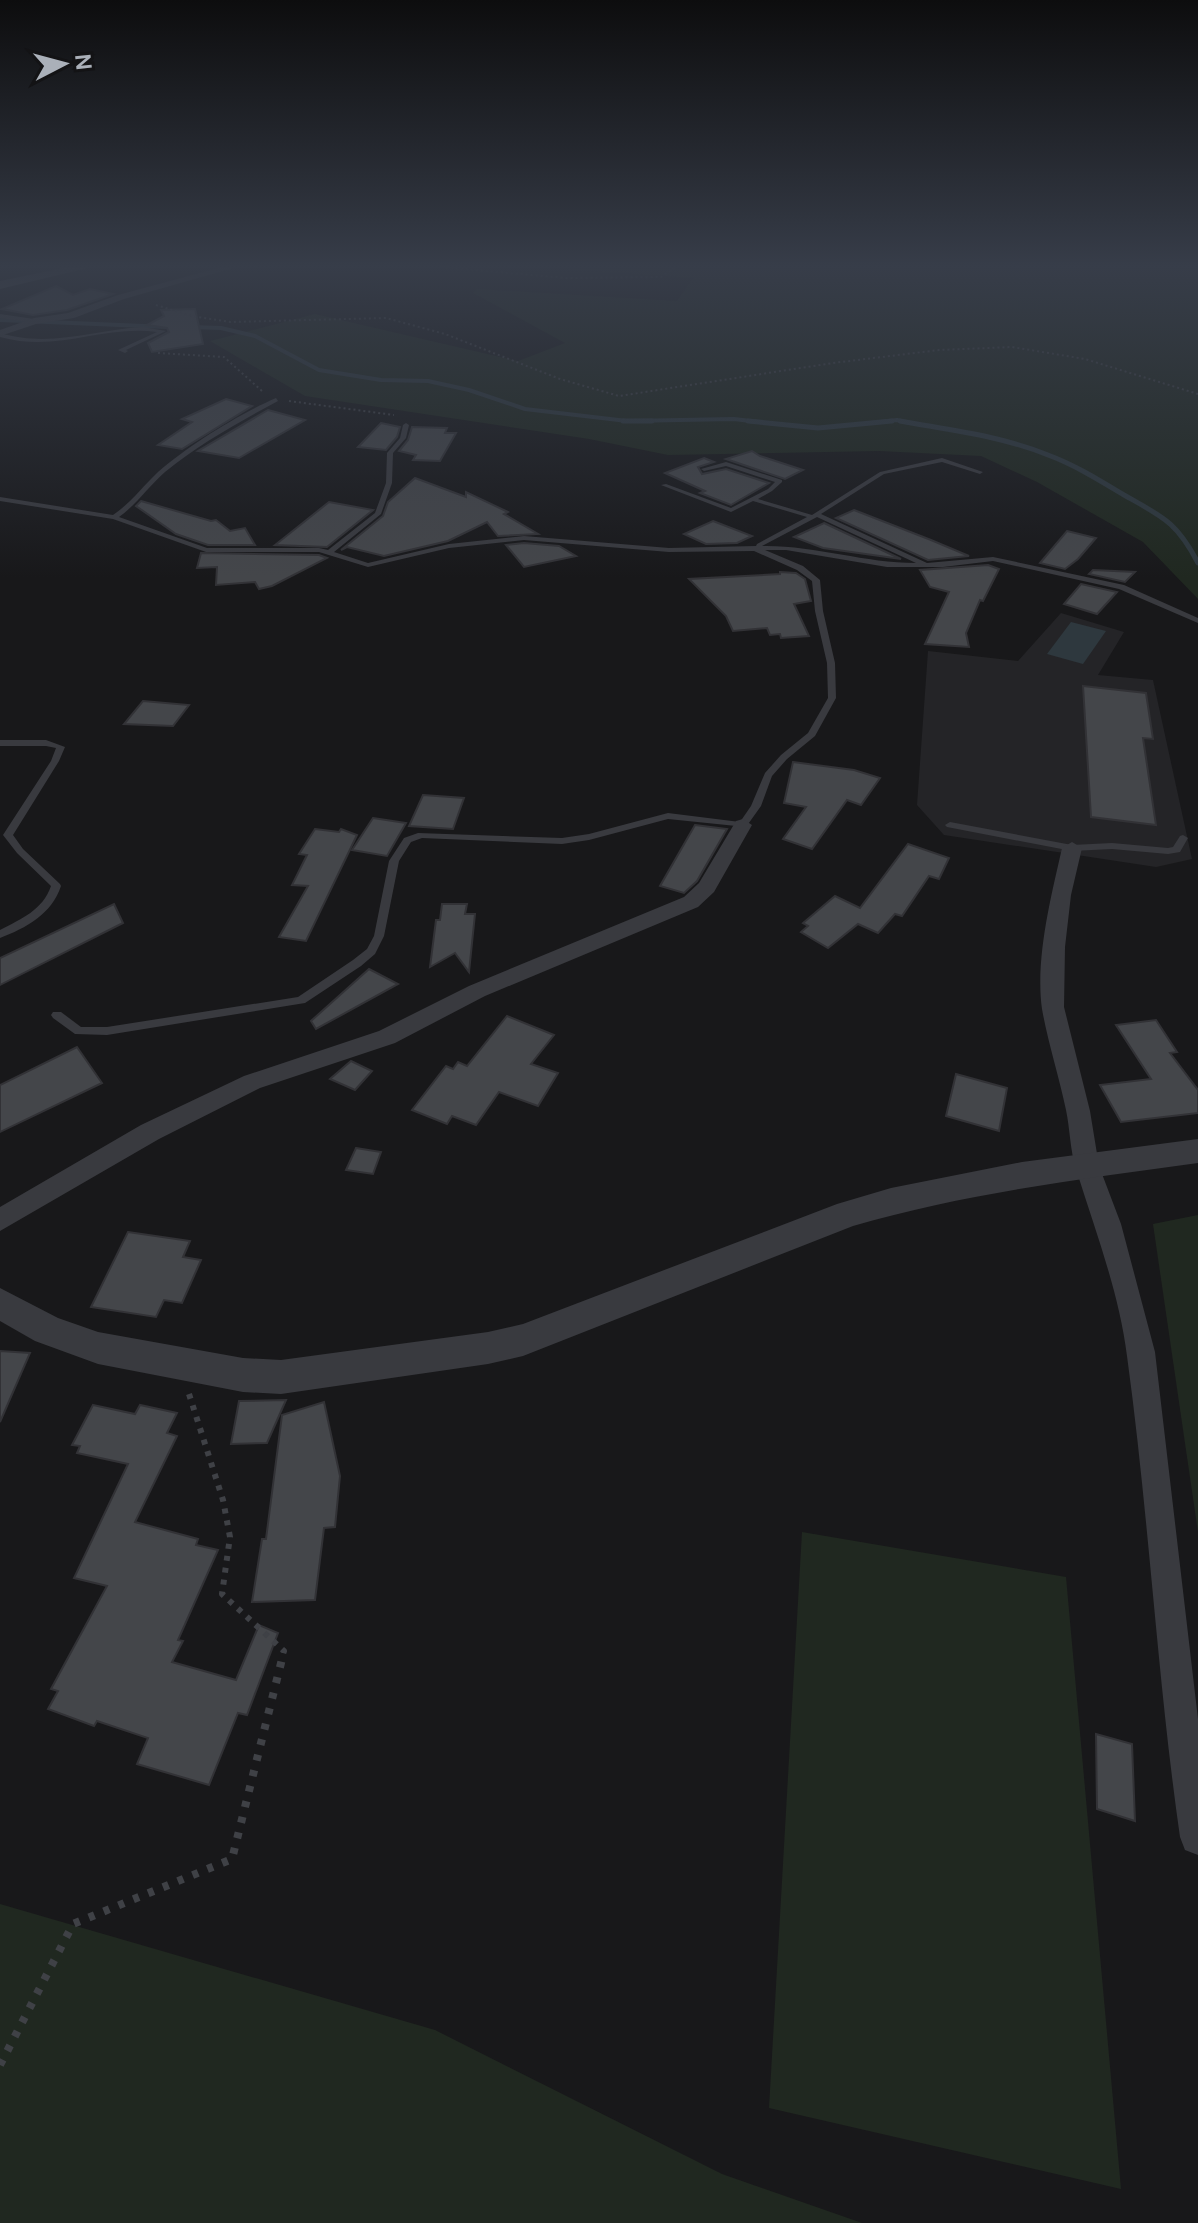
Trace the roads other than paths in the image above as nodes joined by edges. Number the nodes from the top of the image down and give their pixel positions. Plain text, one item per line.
1 (276, 400) road end
2 (406, 425) road end
3 (704, 469) dead end
4 (980, 472) dead end
5 (664, 485) dead end
6 (753, 499) junction
7 (0, 502) edge
8 (815, 516) junction
9 (114, 517) junction
10 (753, 548) junction
11 (330, 552) junction
12 (926, 565) junction
13 (1198, 621) edge
14 (0, 743) edge
15 (743, 825) junction
16 (950, 825) dead end
17 (1183, 838) dead end
18 (1072, 848) junction
19 (0, 934) edge
20 (57, 1015) dead end
21 (1198, 1151) edge
22 (1087, 1166) junction
23 (0, 1220) edge
24 (0, 1303) edge
25 (1198, 1837) edge

1 - 9 lane
2 - 11 lane
3 - 6 lane
4 - 8 lane
5 - 6 lane
6 - 8 lane
7 - 9 lane
8 - 10 lane
8 - 12 lane
9 - 11 lane
10 - 11 lane
10 - 12 lane
10 - 15 lane
12 - 13 lane
14 - 19 lane
15 - 20 lane
15 - 23 street
16 - 18 lane
17 - 18 lane
18 - 22 street
21 - 22 street
22 - 24 street
22 - 25 street

